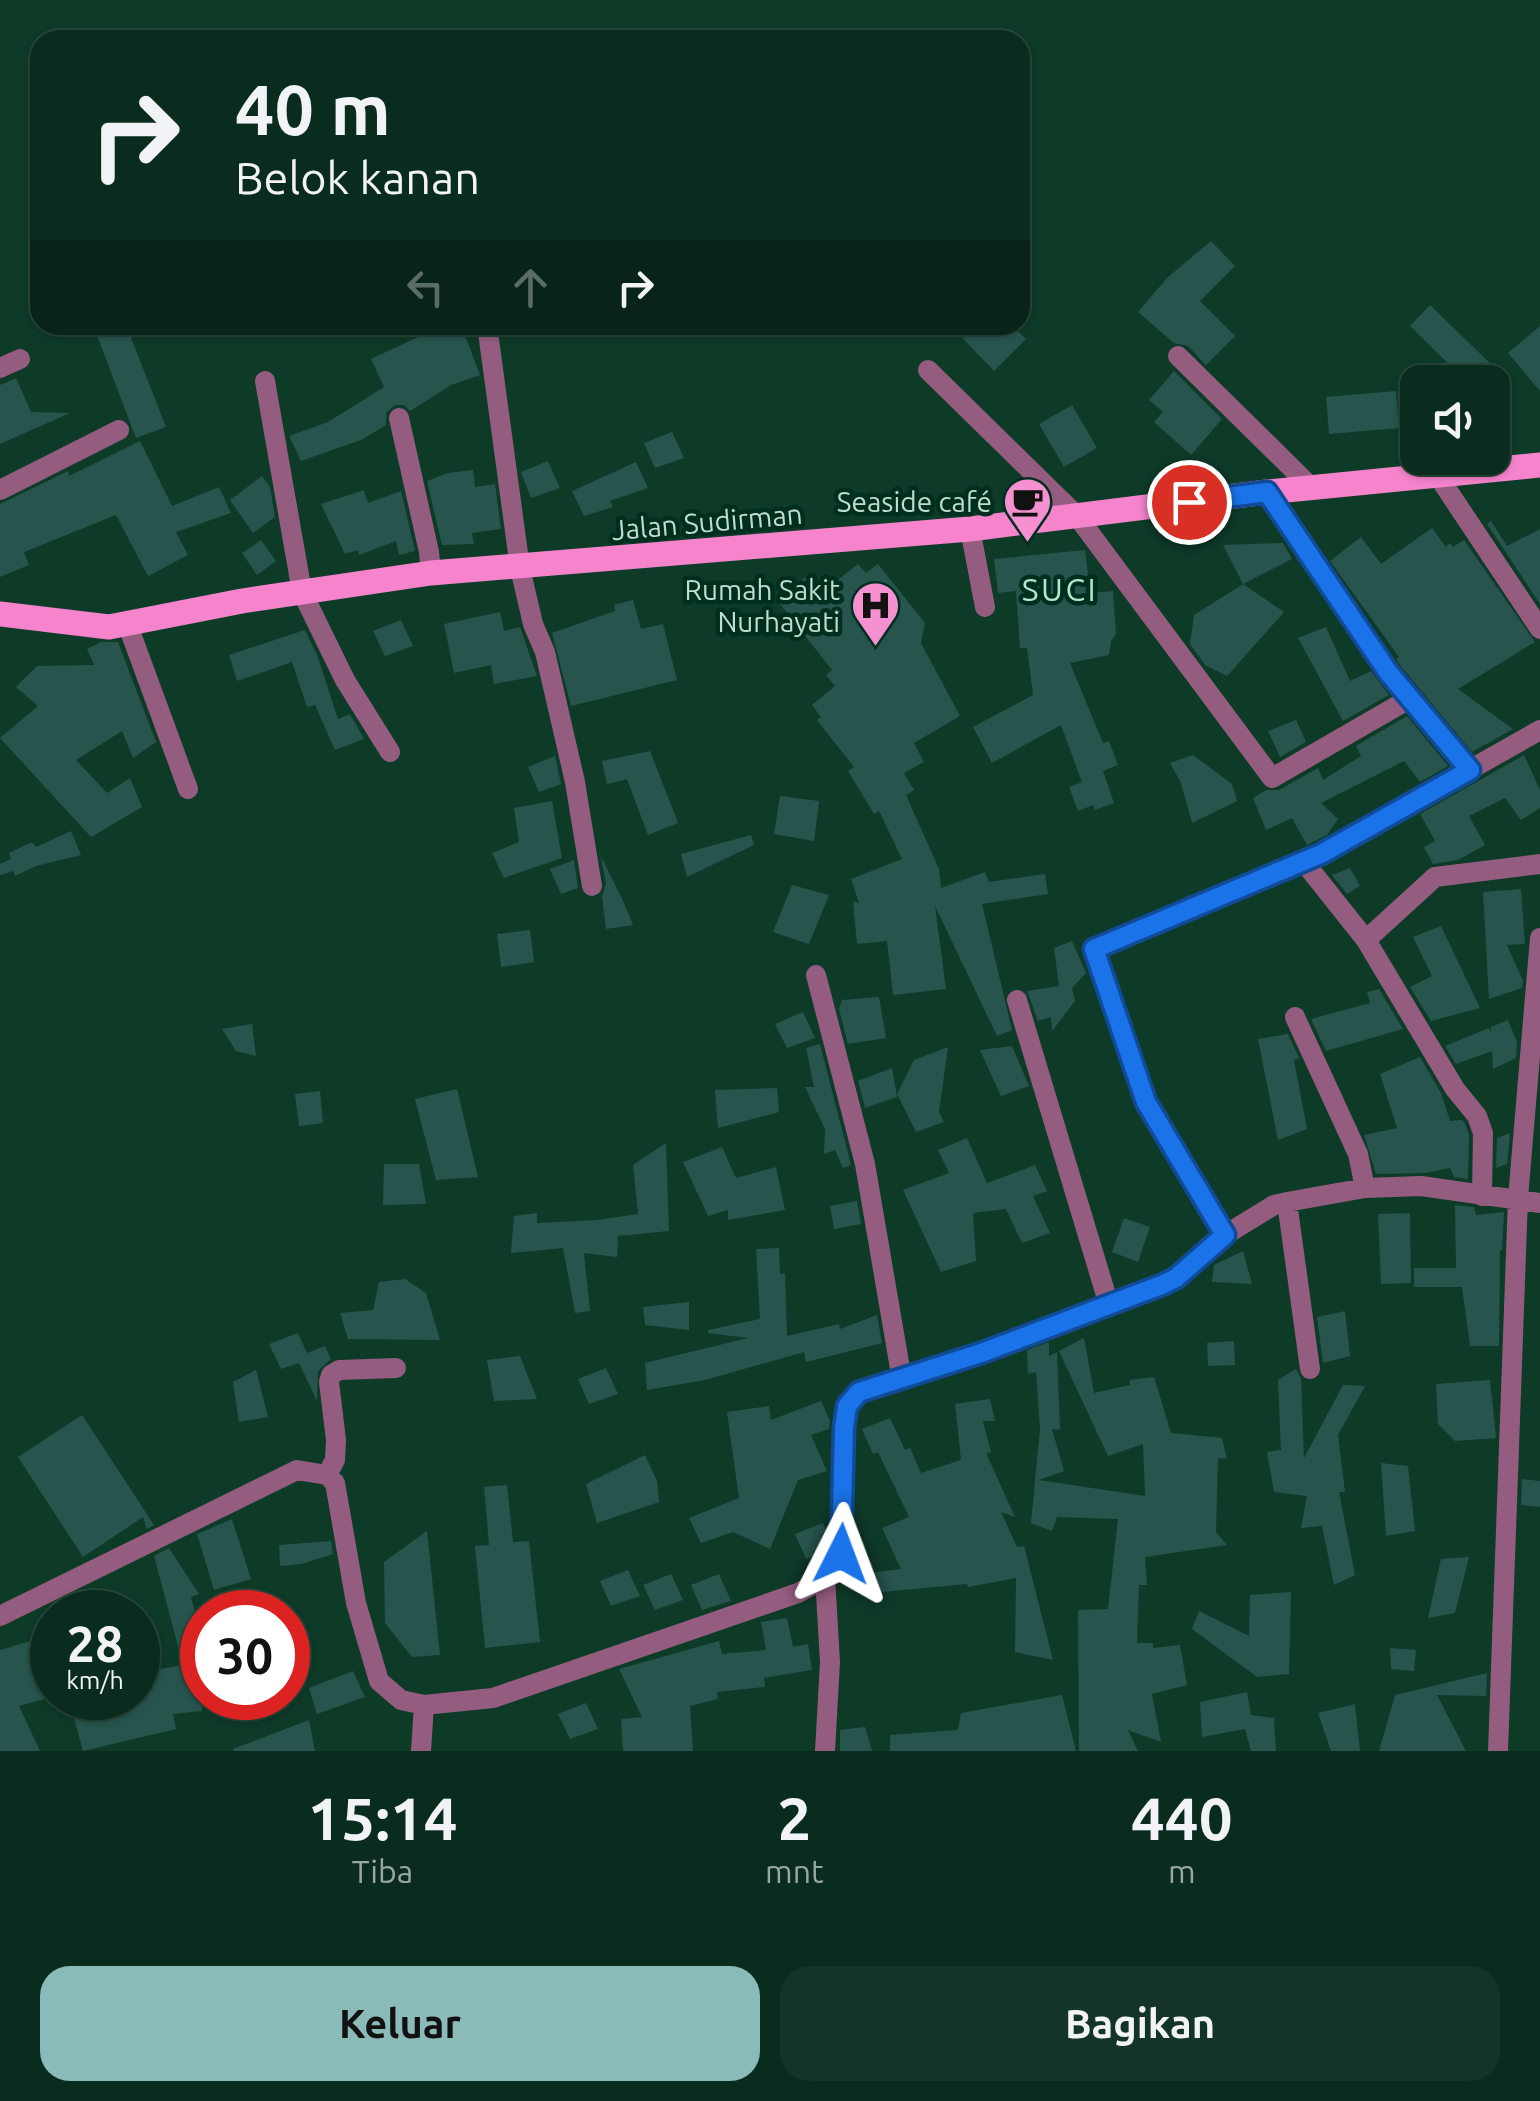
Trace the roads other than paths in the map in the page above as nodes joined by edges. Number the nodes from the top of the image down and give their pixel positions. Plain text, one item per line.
1 (488, 335) edge
2 (1178, 356) dead end
3 (928, 370) dead end
4 (265, 381) dead end
5 (399, 418) dead end
6 (119, 430) dead end
7 (1540, 465) edge
8 (1438, 476) junction
9 (1312, 488) junction
10 (0, 490) edge
11 (1267, 492) junction
12 (1076, 516) junction
13 (970, 529) junction
14 (520, 568) junction
15 (430, 574) junction
16 (302, 592) junction
17 (984, 607) dead end
18 (0, 614) edge
19 (127, 623) junction
20 (1540, 629) edge
21 (1408, 699) junction
22 (1540, 730) edge
23 (390, 752) dead end
24 (1470, 770) junction
25 (188, 790) dead end
26 (1304, 862) junction
27 (1540, 864) edge
28 (592, 886) dead end
29 (1540, 938) edge
30 (1366, 940) junction
31 (816, 975) dead end
32 (1017, 1000) dead end
33 (1295, 1017) dead end
34 (1535, 1063) edge
35 (1365, 1188) junction
36 (1482, 1196) junction
37 (1518, 1198) junction
38 (1287, 1202) junction
39 (1540, 1203) edge
40 (1225, 1235) junction
41 (1109, 1304) junction
42 (396, 1368) dead end
43 (1310, 1369) dead end
44 (902, 1380) junction
45 (327, 1475) junction
46 (825, 1577) junction
47 (0, 1616) edge
48 (424, 1705) junction
49 (421, 1751) edge
50 (826, 1751) edge
51 (1498, 1751) edge

1 - 14 street
2 - 9 street
3 - 12 street
4 - 16 street
5 - 15 street
6 - 10 street
7 - 8 main road, Jalan Sudirman
8 - 9 main road, Jalan Sudirman
8 - 20 street
9 - 11 main road, Jalan Sudirman
11 - 12 main road, Jalan Sudirman
11 - 21 street
12 - 13 main road, Jalan Sudirman
12 - 21 street
13 - 14 main road, Jalan Sudirman
13 - 17 street
14 - 15 main road, Jalan Sudirman
14 - 28 street
15 - 16 main road, Jalan Sudirman
16 - 19 main road, Jalan Sudirman
16 - 23 street
18 - 19 main road, Jalan Sudirman
19 - 25 street
21 - 24 street
22 - 24 street
24 - 26 street
26 - 30 street
26 - 40 street
27 - 30 street
29 - 34 street
30 - 36 street
31 - 44 street
32 - 41 street
33 - 35 street
34 - 37 street
35 - 36 street
35 - 38 street
36 - 37 street
37 - 39 street
37 - 51 street
38 - 40 street
38 - 43 street
40 - 41 street
41 - 44 street
42 - 45 street
44 - 46 street
45 - 47 street
45 - 48 street
46 - 48 street
46 - 50 street
48 - 49 street

